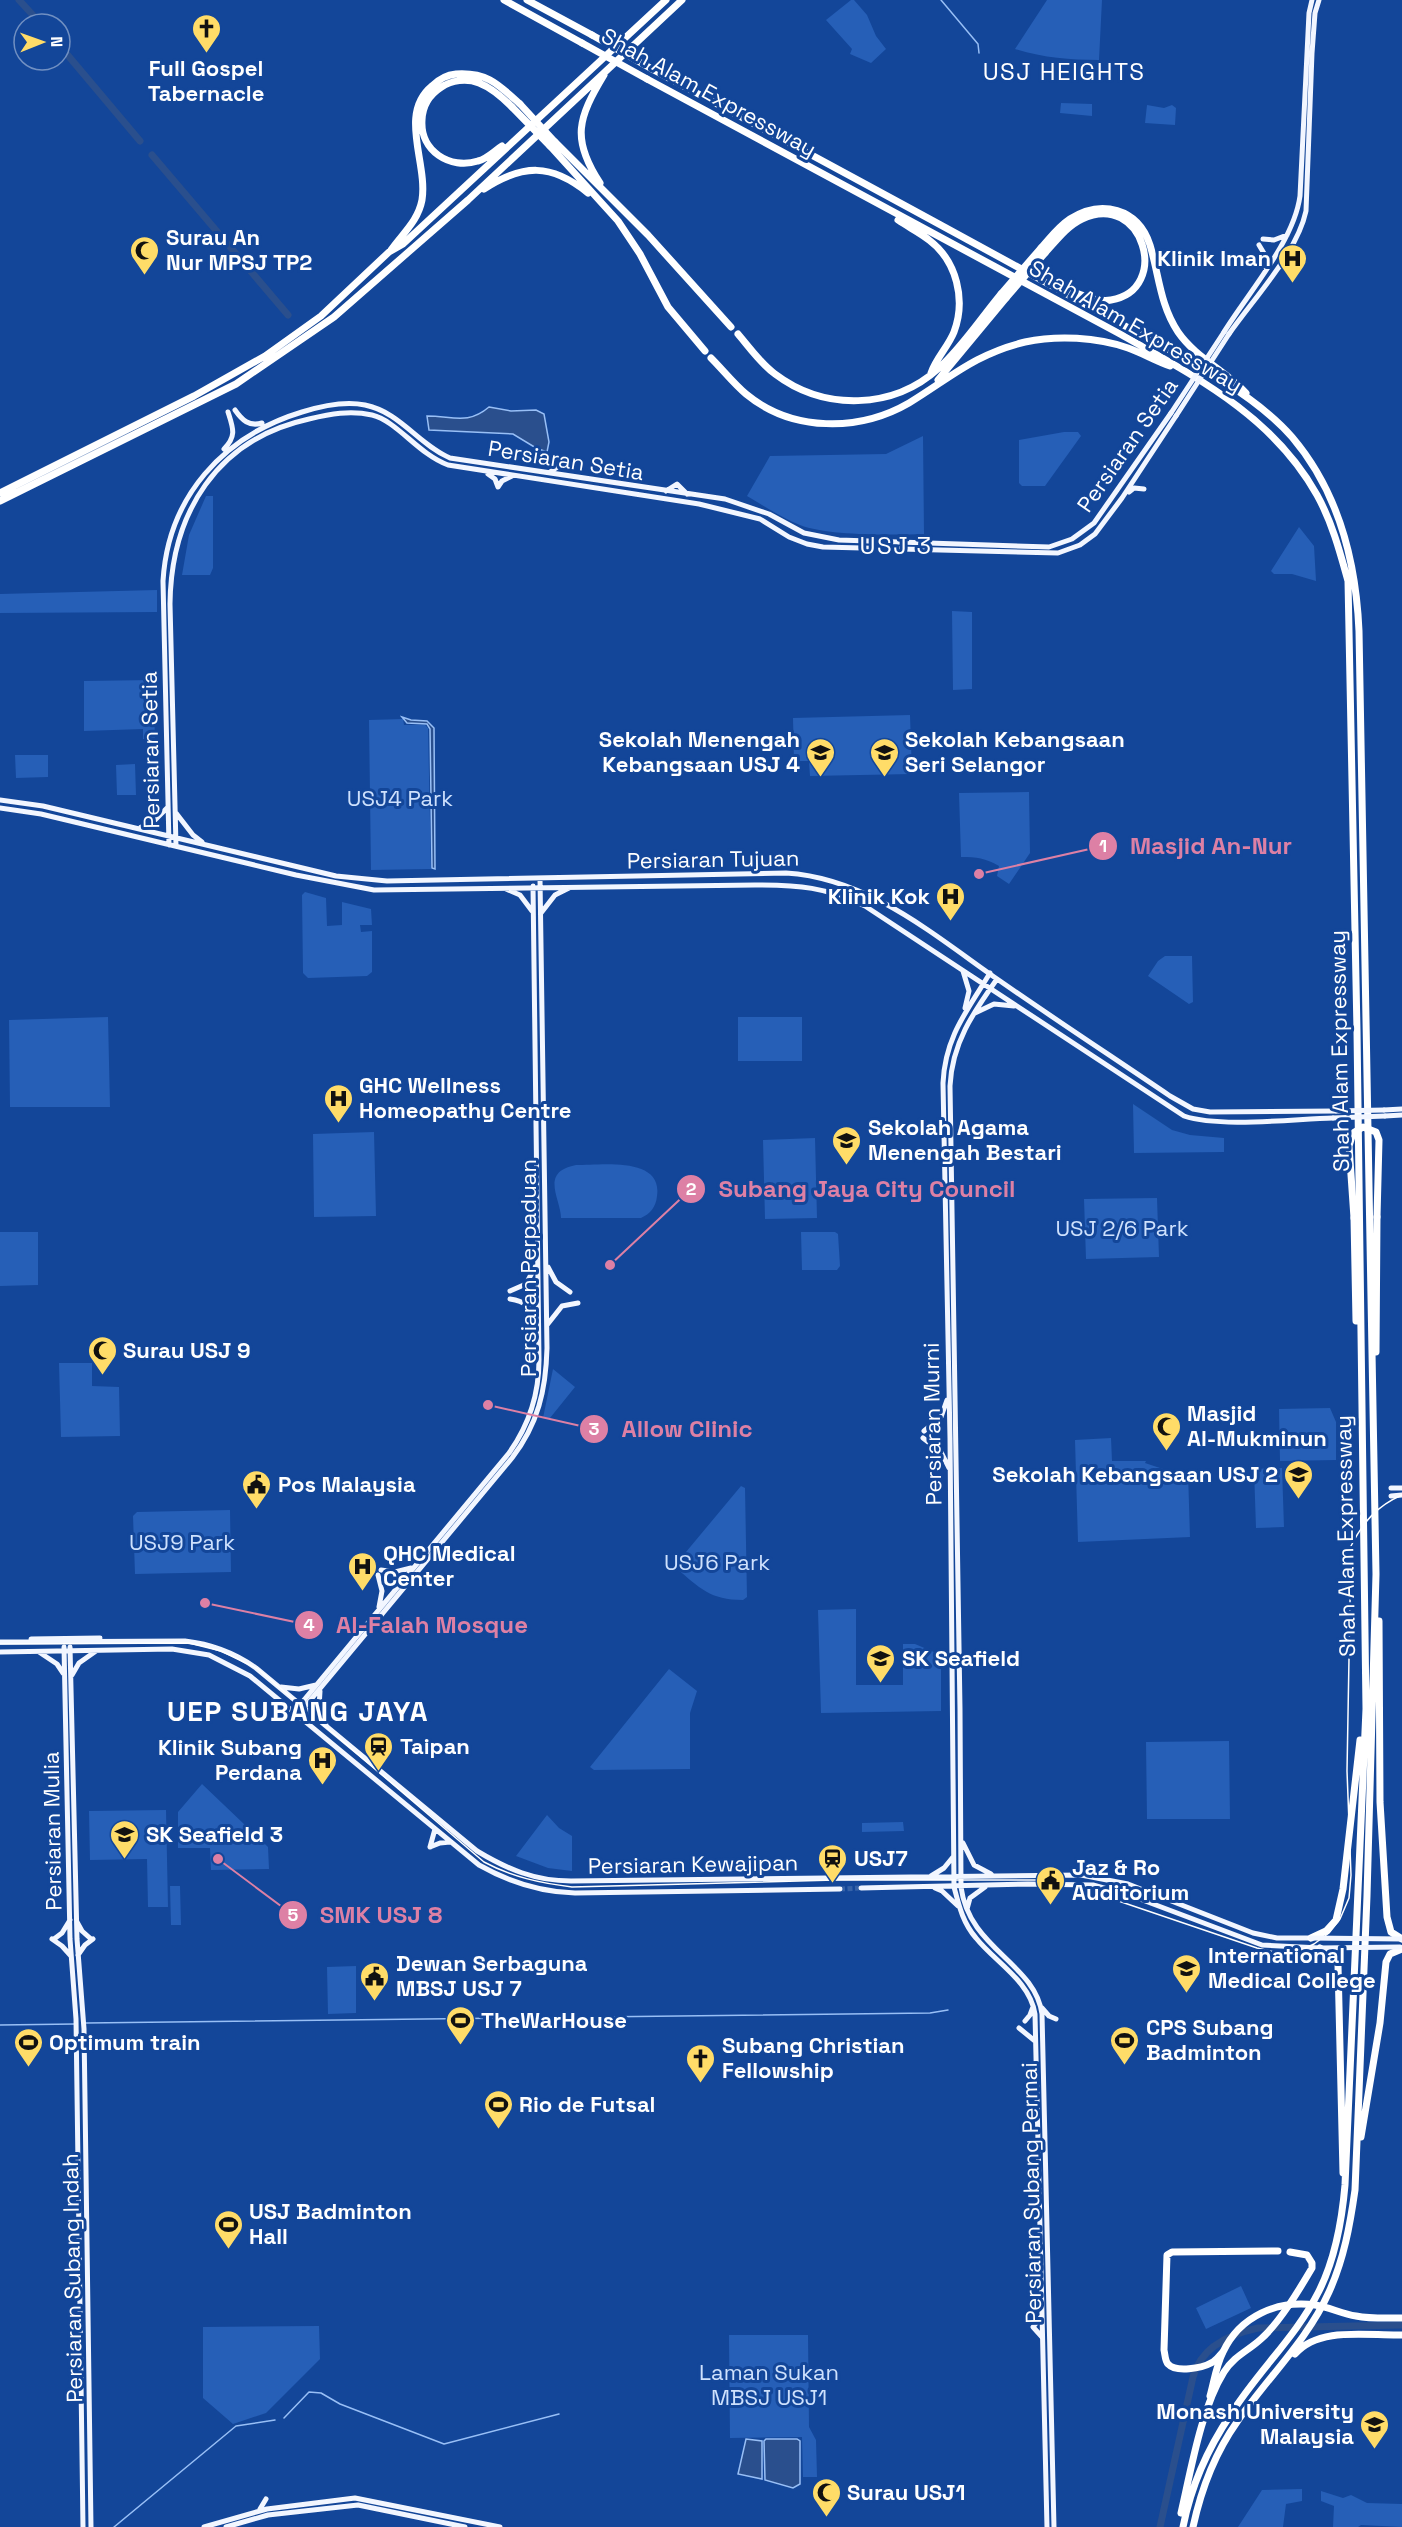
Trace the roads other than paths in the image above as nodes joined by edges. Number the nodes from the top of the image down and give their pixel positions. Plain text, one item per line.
1 (504, 0) edge
2 (527, 0) edge
3 (666, 0) edge
4 (682, 0) edge
5 (1312, 0) edge
6 (1319, 0) edge
7 (609, 68) junction
8 (516, 105) junction
9 (520, 134) junction
10 (552, 144) junction
11 (468, 200) junction
12 (614, 201) junction
13 (874, 203) junction
14 (606, 207) junction
15 (1289, 235) junction
16 (1292, 246) junction
17 (1043, 250) junction
18 (389, 252) junction
19 (1266, 268) junction
20 (1275, 269) junction
21 (1054, 287) junction
22 (1004, 296) junction
23 (731, 327) dead end
24 (1226, 333) junction
25 (738, 334) dead end
26 (705, 351) dead end
27 (711, 358) dead end
28 (930, 375) junction
29 (1192, 375) junction
30 (930, 388) junction
31 (1254, 401) junction
32 (316, 408) junction
33 (235, 410) dead end
34 (228, 412) dead end
35 (1174, 415) junction
36 (1141, 469) junction
37 (486, 472) junction
38 (549, 473) junction
39 (514, 476) junction
40 (571, 476) junction
41 (199, 481) junction
42 (0, 493) edge
43 (1122, 498) junction
44 (0, 501) edge
45 (758, 510) junction
46 (755, 517) junction
47 (172, 667) junction
48 (165, 670) junction
49 (0, 800) edge
50 (168, 807) junction
51 (0, 808) edge
52 (175, 812) junction
53 (133, 827) junction
54 (169, 836) junction
55 (176, 837) junction
56 (204, 844) junction
57 (169, 845) junction
58 (176, 846) junction
59 (533, 879) junction
60 (540, 879) junction
61 (540, 886) junction
62 (579, 886) junction
63 (502, 887) junction
64 (533, 887) junction
65 (533, 912) junction
66 (541, 915) junction
67 (963, 970) junction
68 (990, 974) junction
69 (997, 979) junction
70 (984, 984) junction
71 (990, 988) junction
72 (1019, 1008) junction
73 (973, 1014) junction
74 (960, 1021) junction
75 (1402, 1109) edge
76 (1384, 1113) junction
77 (1402, 1116) edge
78 (546, 1257) junction
79 (537, 1259) junction
80 (510, 1291) dead end
81 (570, 1292) dead end
82 (510, 1299) dead end
83 (578, 1303) dead end
84 (539, 1323) junction
85 (546, 1329) junction
86 (948, 1398) junction
87 (1362, 1438) junction
88 (1373, 1439) junction
89 (950, 1469) junction
90 (1391, 1488) dead end
91 (1400, 1488) edge
92 (1400, 1495) edge
93 (1391, 1496) dead end
94 (414, 1566) junction
95 (1376, 1574) junction
96 (379, 1609) junction
97 (124, 1641) junction
98 (1, 1642) edge
99 (67, 1642) junction
100 (67, 1650) junction
101 (97, 1650) junction
102 (37, 1651) junction
103 (0, 1652) edge
104 (68, 1678) junction
105 (276, 1685) junction
106 (318, 1687) junction
107 (302, 1707) junction
108 (960, 1709) junction
109 (1366, 1709) junction
110 (296, 1714) junction
111 (952, 1725) junction
112 (327, 1727) junction
113 (435, 1829) junction
114 (960, 1832) junction
115 (450, 1842) junction
116 (954, 1855) junction
117 (997, 1876) junction
118 (930, 1877) junction
119 (958, 1877) junction
120 (930, 1887) junction
121 (958, 1887) junction
122 (987, 1887) junction
123 (861, 1888) tunnel mouth
124 (840, 1889) tunnel mouth
125 (959, 1907) junction
126 (967, 1912) junction
127 (73, 1919) junction
128 (1311, 1938) junction
129 (1402, 1939) edge
130 (1320, 1948) junction
131 (1401, 1948) edge
132 (75, 1957) junction
133 (1037, 2004) junction
134 (1056, 2019) dead end
135 (1025, 2021) dead end
136 (1019, 2028) dead end
137 (1037, 2046) junction
138 (1345, 2185) junction
139 (1355, 2190) junction
140 (1278, 2251) dead end
141 (1290, 2252) dead end
142 (1042, 2316) junction
143 (1050, 2317) junction
144 (1402, 2318) edge
145 (1042, 2327) junction
146 (1050, 2333) junction
147 (1402, 2335) edge
148 (1042, 2338) junction
149 (1300, 2345) junction
150 (1223, 2352) junction
151 (1210, 2396) junction
152 (278, 2507) junction
153 (259, 2510) junction
154 (83, 2527) edge
155 (92, 2527) edge
156 (204, 2527) edge
157 (226, 2527) edge
158 (465, 2527) edge
159 (500, 2527) edge
160 (1047, 2527) edge
161 (1054, 2527) edge
162 (1181, 2527) edge
163 (1193, 2527) edge

1 - 13 highway, Shah Alam Expressway, bridge
2 - 21 highway, Shah Alam Expressway, bridge
3 - 9 highway
4 - 7 highway
5 - 15 main road
6 - 16 main road
7 - 11 highway
7 - 12 highway
8 - 9 highway
8 - 10 highway, bridge
8 - 18 highway
9 - 18 highway
10 - 12 highway
10 - 14 highway
11 - 14 highway
11 - 44 highway
12 - 23 highway
13 - 28 highway
13 - 29 highway, Shah Alam Expressway
14 - 26 highway
15 - 19 main road
15 - 19 main road
16 - 20 main road
16 - 20 main road
17 - 21 highway
17 - 22 highway, bridge
17 - 31 highway
18 - 42 highway
19 - 24 main road
20 - 24 main road
21 - 31 highway, Shah Alam Expressway
22 - 28 highway
22 - 30 highway
24 - 35 main road, Persiaran Setia, bridge
25 - 28 highway
27 - 30 highway
29 - 30 highway
29 - 87 highway, Shah Alam Expressway
31 - 88 highway, Shah Alam Expressway
32 - 33 main road
32 - 38 main road, Persiaran Setia
32 - 41 main road, Persiaran Setia
34 - 41 main road
35 - 36 main road, Persiaran Setia
35 - 45 main road, Persiaran Setia
36 - 43 main road, Persiaran Setia
36 - 43 main road
37 - 39 main road, Persiaran Setia
37 - 39 main road
37 - 47 main road, Persiaran Setia
38 - 40 main road, Persiaran Setia
38 - 40 main road
39 - 46 main road, Persiaran Setia
40 - 45 main road, Persiaran Setia
41 - 48 main road, Persiaran Setia
43 - 46 main road, Persiaran Setia
45 - 46 main road
47 - 48 main road
47 - 52 main road, Persiaran Setia
48 - 50 main road, Persiaran Setia
49 - 53 main road, Persiaran Tujuan
50 - 53 main road
50 - 54 main road, Persiaran Setia
51 - 57 main road, Persiaran Tujuan
52 - 55 main road, Persiaran Setia
52 - 56 main road
53 - 54 main road, Persiaran Tujuan
54 - 55 main road, Persiaran Tujuan
54 - 57 main road, Persiaran Setia
55 - 56 main road, Persiaran Tujuan
55 - 58 main road, Persiaran Setia
56 - 59 main road, Persiaran Tujuan
57 - 58 main road, Persiaran Tujuan
58 - 63 main road, Persiaran Tujuan
59 - 60 main road, Persiaran Tujuan
59 - 64 main road, Persiaran Perpaduan
60 - 61 main road, Persiaran Perpaduan
60 - 68 main road, Persiaran Tujuan
61 - 62 main road, Persiaran Tujuan
61 - 64 main road, Persiaran Tujuan
61 - 66 main road, Persiaran Perpaduan
62 - 66 main road
62 - 67 main road, Persiaran Tujuan
63 - 64 main road, Persiaran Tujuan
63 - 65 main road
64 - 65 main road, Persiaran Perpaduan
65 - 79 main road, Persiaran Perpaduan
66 - 78 main road, Persiaran Perpaduan
67 - 70 main road, Persiaran Tujuan
67 - 74 main road
68 - 69 main road, Persiaran Tujuan
68 - 70 main road, Persiaran Murni
69 - 71 main road, Persiaran Murni
69 - 76 main road, Persiaran Tujuan, bridge
70 - 71 main road, Persiaran Tujuan
70 - 74 main road, Persiaran Murni
71 - 72 main road, Persiaran Tujuan
71 - 73 main road, Persiaran Murni
72 - 73 main road
72 - 76 main road, Persiaran Tujuan, bridge
73 - 108 main road, Persiaran Murni
74 - 86 main road, Persiaran Murni
75 - 76 main road, Persiaran Tujuan
76 - 77 main road, Persiaran Tujuan
78 - 81 main road
78 - 85 main road, Persiaran Perpaduan
79 - 80 main road
79 - 84 main road, Persiaran Perpaduan
82 - 84 main road
83 - 85 main road
84 - 94 main road, Persiaran Perpaduan
85 - 106 main road, Persiaran Perpaduan
86 - 89 main road, Persiaran Murni
86 - 89 main road
87 - 88 highway, bridge
87 - 109 highway, Shah Alam Expressway
88 - 95 highway, Shah Alam Expressway
89 - 111 main road, Persiaran Murni
90 - 91 main road
91 - 92 main road
92 - 93 main road
94 - 96 main road, Persiaran Perpaduan
94 - 96 main road
95 - 129 highway
95 - 139 highway, Shah Alam Expressway
96 - 106 main road, Persiaran Perpaduan
97 - 98 main road, Persiaran Kewajipan
97 - 99 main road, Persiaran Kewajipan
97 - 105 main road, Persiaran Kewajipan
98 - 99 main road, Persiaran Kewajipan
99 - 100 main road, Persiaran Mulia
100 - 101 main road, Persiaran Kewajipan
100 - 102 main road, Persiaran Kewajipan
100 - 104 main road, Persiaran Mulia
101 - 104 main road
101 - 110 main road, Persiaran Kewajipan
102 - 103 main road, Persiaran Kewajipan
102 - 104 main road
104 - 127 main road, Persiaran Mulia
104 - 127 main road, Persiaran Mulia
105 - 106 main road
105 - 107 main road, Persiaran Kewajipan
106 - 107 main road, Persiaran Perpaduan
106 - 112 main road
107 - 110 main road, Persiaran Perpaduan
107 - 112 main road, Persiaran Kewajipan
108 - 111 main road
108 - 114 main road, Persiaran Murni
109 - 128 highway
109 - 138 highway, Shah Alam Expressway
110 - 113 main road, Persiaran Kewajipan
111 - 116 main road, Persiaran Murni
112 - 118 main road, Persiaran Kewajipan
113 - 115 main road, Persiaran Kewajipan
113 - 115 main road
114 - 117 main road
114 - 119 main road, Persiaran Murni
115 - 124 main road, Persiaran Kewajipan
116 - 118 main road
116 - 119 main road, Persiaran Murni
117 - 119 main road, Persiaran Kewajipan
117 - 128 main road, Persiaran Kewajipan
118 - 119 main road, Persiaran Kewajipan
119 - 121 main road, Persiaran Murni
120 - 121 main road
120 - 123 main road
120 - 125 main road
121 - 122 main road
121 - 125 main road, Persiaran Subang Permai
121 - 126 main road, Persiaran Subang Permai
122 - 126 main road
122 - 130 main road
125 - 133 main road, Persiaran Subang Permai
126 - 133 main road, Persiaran Subang Permai
127 - 132 main road
127 - 132 main road
127 - 132 main road
128 - 129 main road, Persiaran Kewajipan, bridge
130 - 131 main road, bridge
130 - 138 highway
131 - 139 highway
132 - 154 main road, Persiaran Subang Indah
132 - 155 main road, Persiaran Subang Indah
133 - 134 main road
133 - 135 main road
133 - 137 main road, Persiaran Subang Permai
133 - 143 main road, Persiaran Subang Permai
136 - 137 main road
137 - 142 main road, Persiaran Subang Permai
138 - 162 highway, Shah Alam Expressway
139 - 149 highway, Shah Alam Expressway
140 - 150 highway
141 - 151 highway, bridge
142 - 145 main road, Persiaran Subang Permai
142 - 148 main road
143 - 145 main road
143 - 146 main road, Persiaran Subang Permai
144 - 150 highway, bridge
145 - 146 main road
145 - 148 main road, Persiaran Subang Permai
146 - 161 main road, Persiaran Subang Permai
147 - 149 highway
148 - 160 main road, Persiaran Subang Permai
149 - 163 highway
150 - 151 highway, bridge
151 - 162 highway
152 - 153 main road
152 - 153 main road
152 - 159 main road
153 - 156 main road
157 - 158 main road

